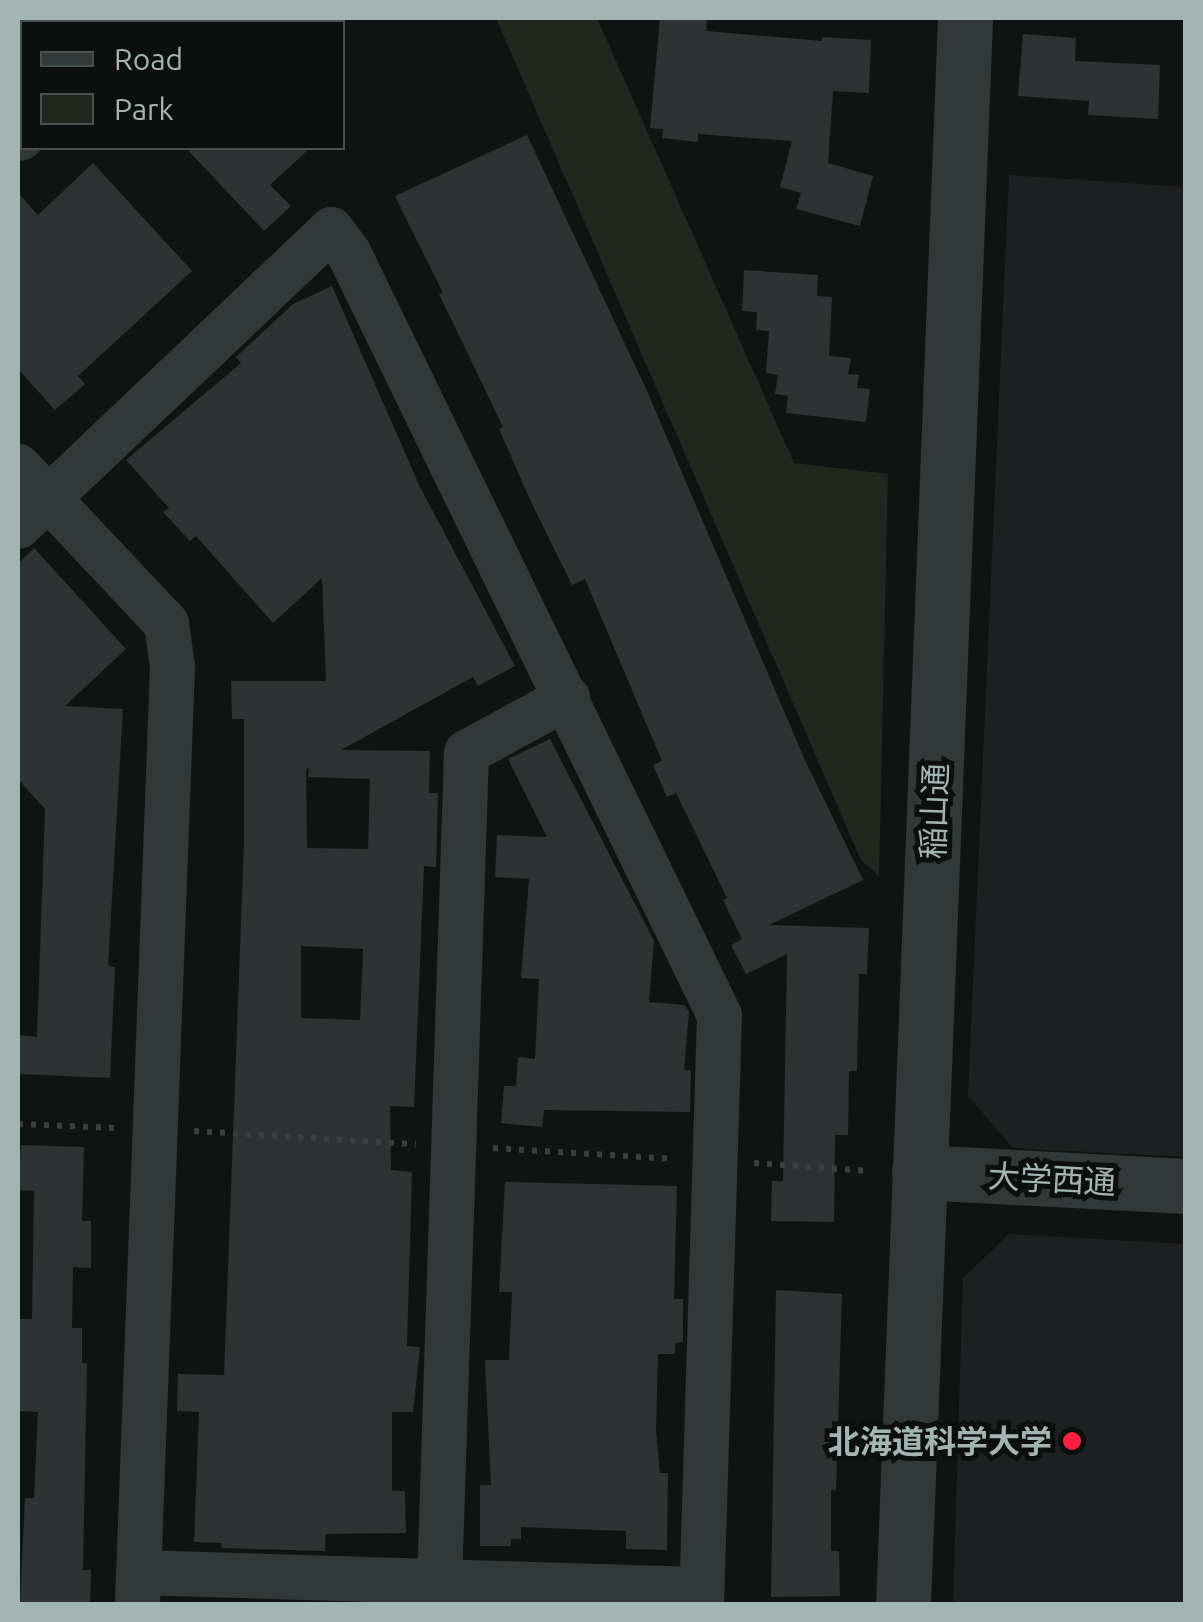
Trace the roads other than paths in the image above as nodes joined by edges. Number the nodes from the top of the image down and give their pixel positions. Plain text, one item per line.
1 (965, 18) edge
2 (27, 496) edge
3 (567, 698) junction
4 (894, 1171) junction
5 (1186, 1186) edge
6 (439, 1582) junction
7 (137, 1588) edge
8 (701, 1597) edge
9 (903, 1604) edge

1 - 4 street, 稲山通
2 - 3 street
2 - 7 street
3 - 6 street
3 - 8 street
4 - 5 street, 大学西通
4 - 9 street, 稲山通
6 - 7 street
6 - 8 street

